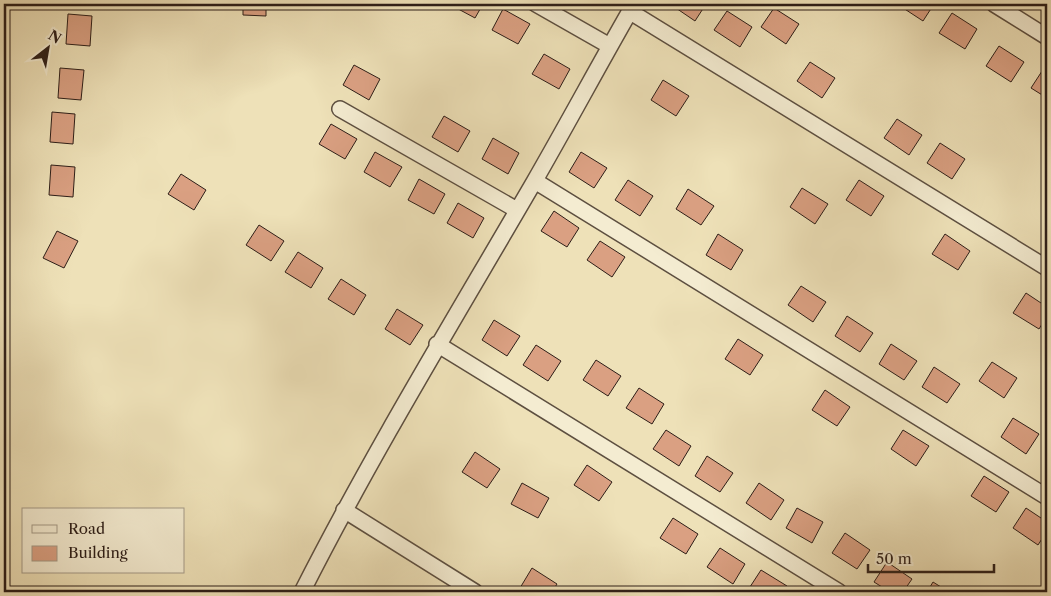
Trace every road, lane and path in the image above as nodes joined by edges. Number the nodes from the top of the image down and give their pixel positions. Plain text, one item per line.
1 (536, 4) edge
2 (994, 4) edge
3 (632, 8) edge
4 (1047, 37) edge
5 (608, 45) junction
6 (340, 109) dead end
7 (534, 180) junction
8 (517, 210) junction
9 (1047, 268) edge
10 (437, 344) junction
11 (1047, 497) edge
12 (344, 510) junction
13 (302, 592) edge
14 (475, 592) edge
15 (839, 592) edge

1 - 5 street
2 - 4 street
3 - 5 street
3 - 9 street
5 - 7 street
6 - 8 street
7 - 8 street
7 - 11 street
8 - 10 street
10 - 12 street
10 - 15 street
12 - 13 street
12 - 14 street

